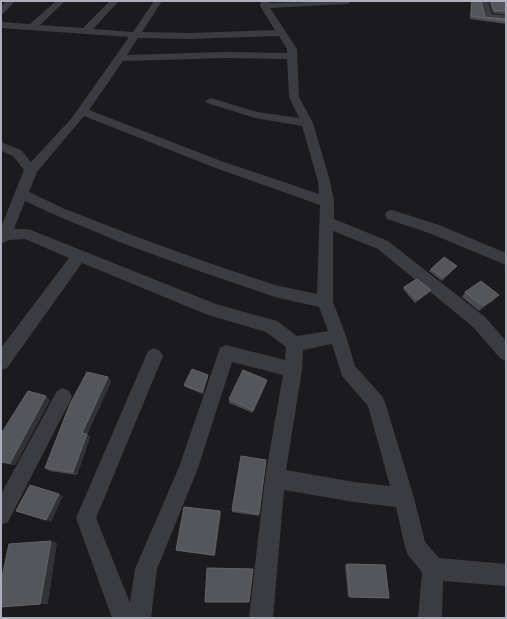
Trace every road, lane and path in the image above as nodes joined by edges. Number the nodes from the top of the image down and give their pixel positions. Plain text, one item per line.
1 (11, 1) edge
2 (62, 1) edge
3 (115, 1) edge
4 (158, 1) edge
5 (348, 1) edge
6 (484, 1) edge
7 (264, 3) edge
8 (1, 11) edge
9 (506, 18) edge
10 (1, 25) edge
11 (33, 27) junction
12 (86, 31) junction
13 (282, 33) junction
14 (135, 35) junction
15 (293, 56) junction
16 (120, 58) junction
17 (211, 101) dead end
18 (82, 111) junction
19 (308, 123) junction
20 (1, 146) edge
21 (31, 170) junction
22 (22, 194) junction
23 (327, 202) junction
24 (392, 215) dead end
25 (326, 222) junction
26 (3, 237) edge
27 (79, 256) junction
28 (506, 259) edge
29 (325, 302) junction
30 (338, 336) junction
31 (295, 344) junction
32 (506, 353) edge
33 (154, 356) dead end
34 (1, 362) edge
35 (293, 370) junction
36 (63, 397) dead end
37 (275, 478) junction
38 (404, 498) junction
39 (1, 515) edge
40 (433, 570) junction
41 (506, 576) edge
42 (124, 618) edge
43 (139, 618) edge
44 (261, 618) edge
45 (430, 618) edge

1 - 8 street
2 - 11 street
3 - 12 street
4 - 14 street
5 - 7 street
6 - 9 street
7 - 13 street
10 - 11 street
11 - 12 street
12 - 14 street
13 - 14 street
13 - 15 street
14 - 16 street
15 - 16 street
15 - 19 street
16 - 18 street
17 - 19 street
18 - 21 street
18 - 23 street
19 - 23 street
20 - 21 street
21 - 22 street
22 - 26 street
22 - 29 street
23 - 25 street
24 - 28 street
25 - 29 street
25 - 32 street
26 - 27 street
27 - 31 street
27 - 34 street
29 - 30 street
30 - 31 street
30 - 38 street
31 - 35 street
33 - 42 street
35 - 37 street
35 - 43 street
36 - 39 street
37 - 38 street
37 - 44 street
38 - 40 street
40 - 41 street
40 - 45 street

